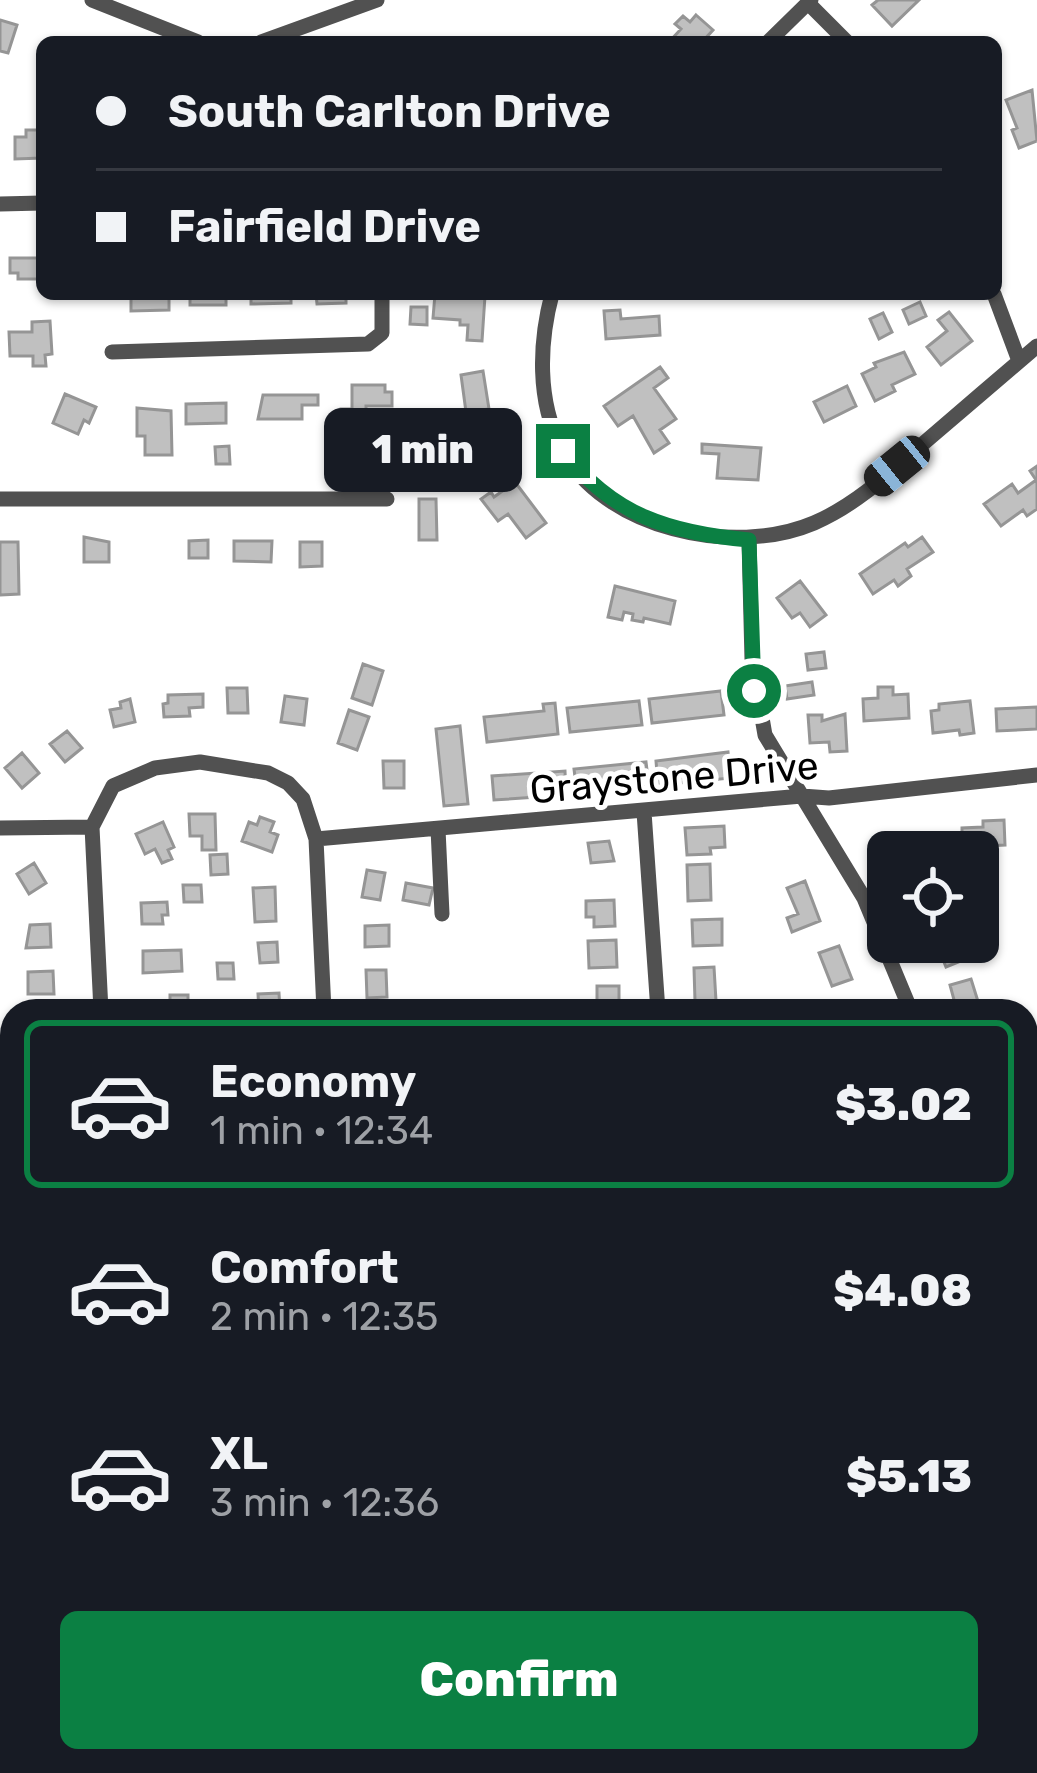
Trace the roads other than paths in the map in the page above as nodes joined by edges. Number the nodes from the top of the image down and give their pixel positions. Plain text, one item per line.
1 (92, 0) edge
2 (377, 0) edge
3 (810, 2) edge
4 (184, 36) edge
5 (278, 36) edge
6 (774, 36) edge
7 (841, 36) edge
8 (36, 203) edge
9 (0, 204) edge
10 (382, 300) edge
11 (551, 300) edge
12 (996, 300) edge
13 (1037, 346) edge
14 (112, 352) dead end
15 (1019, 361) junction
16 (0, 499) edge
17 (387, 499) dead end
18 (749, 540) junction
19 (1037, 775) edge
20 (802, 796) junction
21 (644, 812) junction
22 (92, 827) junction
23 (0, 828) edge
24 (438, 829) junction
25 (316, 839) junction
26 (442, 914) dead end
27 (100, 999) edge
28 (323, 999) edge
29 (657, 999) edge
30 (905, 999) edge

1 - 4 street
2 - 5 street
3 - 6 street
3 - 7 street
8 - 9 street
10 - 14 street
11 - 18 street
12 - 15 street
13 - 15 street
15 - 18 street
16 - 17 street
18 - 20 street
19 - 20 street, Graystone Drive
20 - 21 street, Graystone Drive
20 - 30 street
21 - 24 street, Graystone Drive
21 - 29 street
22 - 23 street
22 - 25 street
22 - 27 street
24 - 25 street, Graystone Drive
24 - 26 street
25 - 28 street

